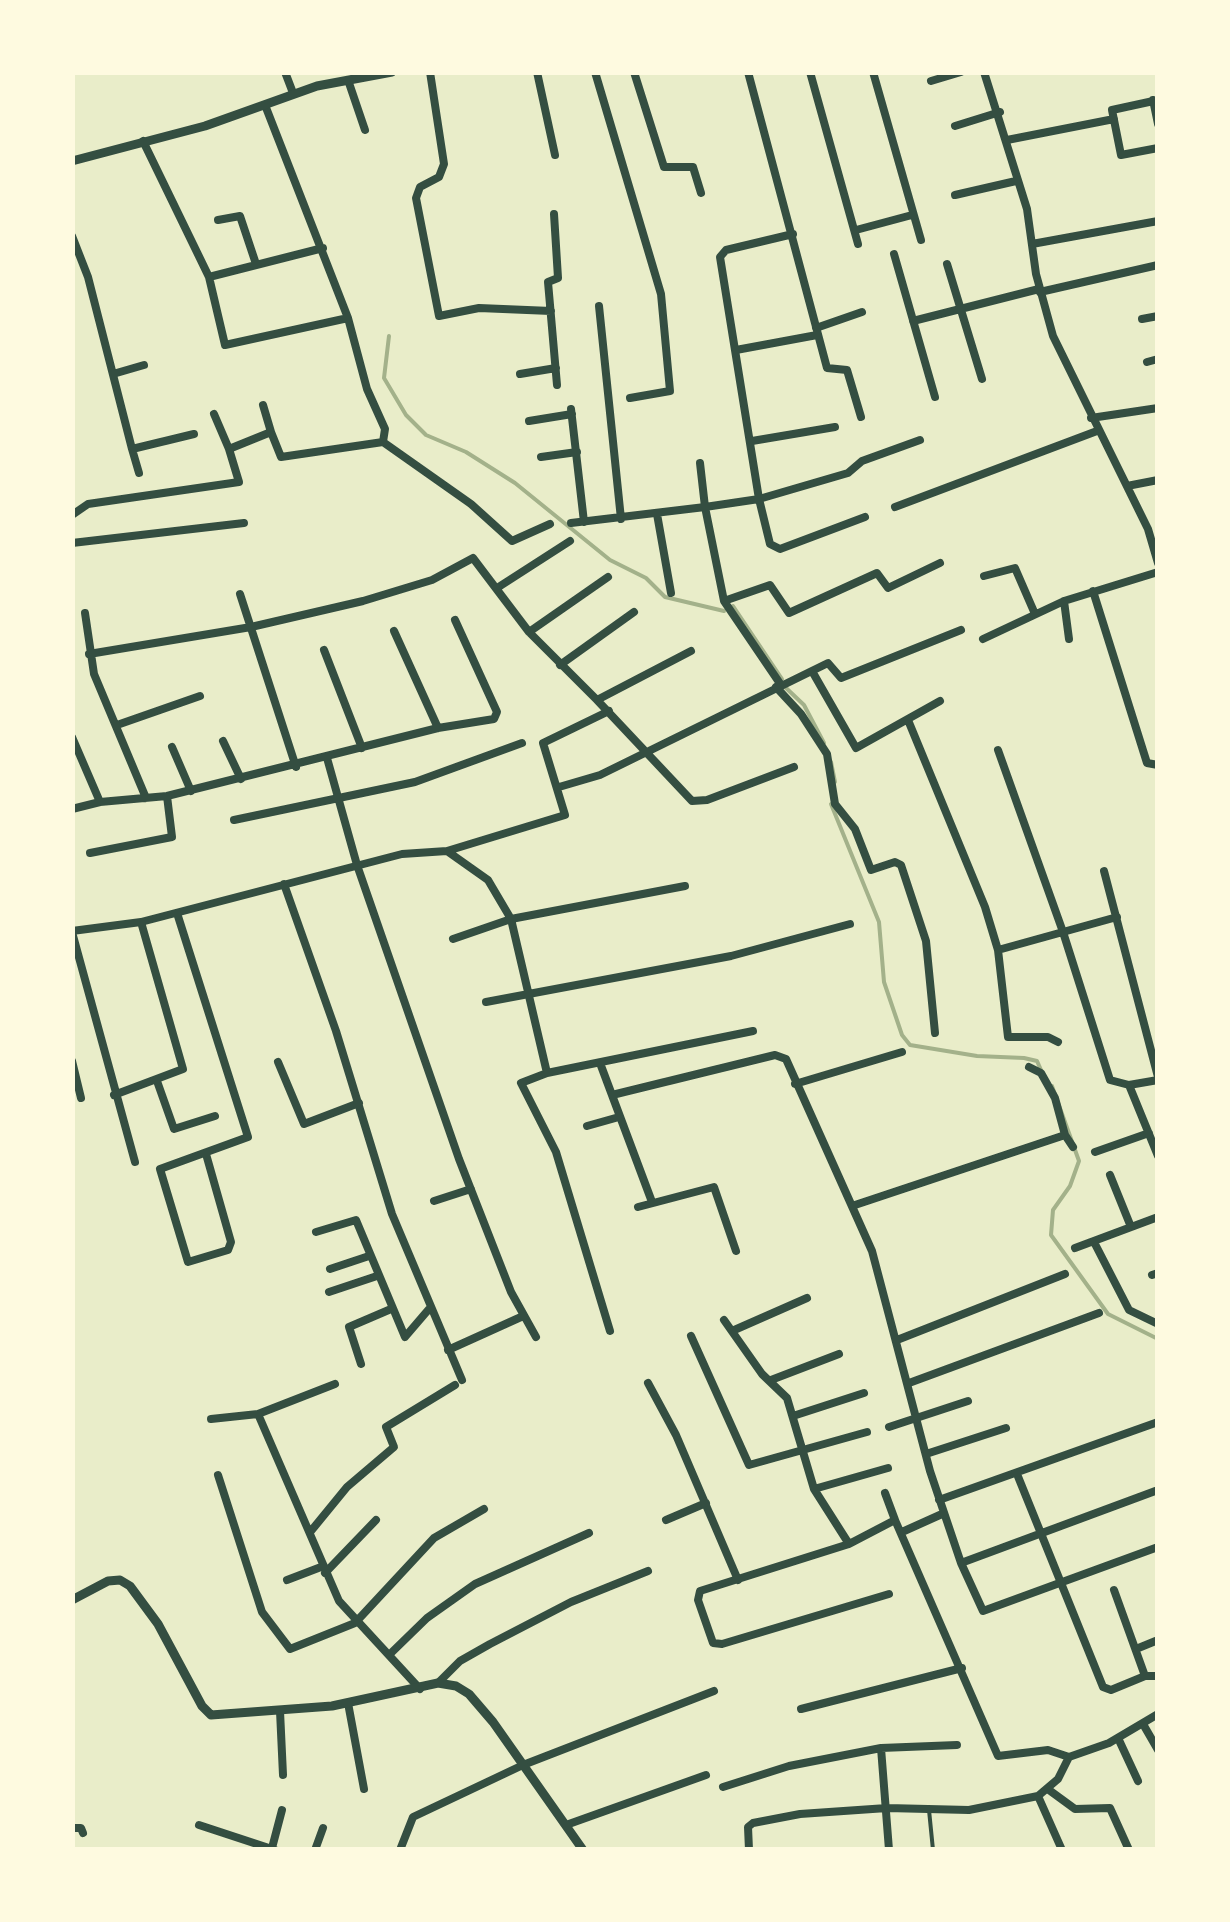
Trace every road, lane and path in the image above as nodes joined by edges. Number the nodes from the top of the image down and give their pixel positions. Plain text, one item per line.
1 (285, 72) edge
2 (392, 72) edge
3 (430, 72) edge
4 (538, 72) edge
5 (595, 72) edge
6 (634, 72) edge
7 (748, 72) edge
8 (810, 72) edge
9 (873, 72) edge
10 (961, 72) edge
11 (998, 72) edge
12 (985, 74) edge
13 (348, 80) junction
14 (931, 81) dead end
15 (293, 93) junction
16 (1156, 100) edge
17 (265, 105) junction
18 (1000, 112) junction
19 (1114, 118) junction
20 (1158, 124) edge
21 (955, 126) dead end
22 (366, 130) dead end
23 (1008, 140) junction
24 (142, 142) junction
25 (1158, 148) edge
26 (555, 155) dead end
27 (73, 160) edge
28 (1016, 181) junction
29 (701, 193) dead end
30 (955, 194) dead end
31 (554, 214) dead end
32 (912, 214) junction
33 (218, 220) dead end
34 (1158, 220) edge
35 (856, 230) junction
36 (793, 234) junction
37 (72, 236) edge
38 (922, 240) dead end
39 (858, 244) dead end
40 (1032, 244) junction
41 (324, 248) junction
42 (894, 254) dead end
43 (256, 264) junction
44 (947, 264) dead end
45 (1158, 265) edge
46 (209, 277) junction
47 (1040, 291) junction
48 (599, 306) dead end
49 (962, 309) junction
50 (550, 312) junction
51 (862, 312) dead end
52 (1158, 316) edge
53 (348, 318) junction
54 (1142, 319) dead end
55 (912, 321) junction
56 (816, 332) junction
57 (736, 350) junction
58 (1158, 360) edge
59 (1147, 362) dead end
60 (144, 365) dead end
61 (556, 368) junction
62 (113, 374) junction
63 (520, 374) dead end
64 (982, 379) dead end
65 (557, 385) dead end
66 (935, 397) dead end
67 (630, 398) dead end
68 (263, 405) dead end
69 (1158, 408) edge
70 (214, 414) dead end
71 (861, 417) dead end
72 (1092, 418) junction
73 (529, 421) dead end
74 (835, 427) dead end
75 (1097, 431) junction
76 (270, 432) junction
77 (194, 434) dead end
78 (920, 440) dead end
79 (752, 441) junction
80 (384, 442) junction
81 (132, 449) junction
82 (230, 450) junction
83 (577, 452) junction
84 (541, 458) dead end
85 (700, 463) dead end
86 (139, 473) dead end
87 (1158, 480) edge
88 (1127, 486) junction
89 (759, 499) junction
90 (704, 507) junction
91 (895, 507) dead end
92 (72, 514) edge
93 (657, 514) junction
94 (621, 518) junction
95 (865, 518) dead end
96 (584, 522) junction
97 (244, 523) dead end
98 (572, 523) dead end
99 (550, 524) dead end
100 (570, 541) dead end
101 (72, 543) edge
102 (940, 563) dead end
103 (1158, 563) edge
104 (1158, 572) edge
105 (984, 576) dead end
106 (608, 577) dead end
107 (497, 588) junction
108 (1093, 591) junction
109 (671, 593) dead end
110 (240, 594) dead end
111 (724, 601) junction
112 (1064, 602) junction
113 (634, 612) dead end
114 (85, 613) dead end
115 (1035, 614) junction
116 (454, 620) dead end
117 (251, 627) junction
118 (961, 630) dead end
119 (394, 631) dead end
120 (530, 632) junction
121 (983, 639) dead end
122 (1069, 639) dead end
123 (324, 650) dead end
124 (691, 650) dead end
125 (89, 654) junction
126 (560, 665) junction
127 (812, 671) junction
128 (778, 686) junction
129 (200, 696) dead end
130 (597, 700) junction
131 (940, 701) dead end
132 (609, 711) junction
133 (908, 720) junction
134 (117, 725) junction
135 (438, 728) junction
136 (72, 738) edge
137 (223, 742) dead end
138 (522, 743) dead end
139 (172, 747) dead end
140 (362, 748) junction
141 (998, 750) dead end
142 (648, 752) junction
143 (328, 758) junction
144 (1158, 766) edge
145 (296, 767) junction
146 (794, 768) dead end
147 (241, 779) junction
148 (559, 787) junction
149 (191, 791) junction
150 (166, 796) junction
151 (146, 798) junction
152 (341, 799) junction
153 (100, 802) junction
154 (72, 809) edge
155 (234, 820) dead end
156 (447, 851) junction
157 (90, 853) dead end
158 (357, 865) junction
159 (1104, 871) dead end
160 (284, 884) junction
161 (685, 886) dead end
162 (177, 913) junction
163 (1117, 917) junction
164 (511, 920) junction
165 (141, 922) junction
166 (850, 924) dead end
167 (72, 932) edge
168 (1064, 932) junction
169 (453, 939) dead end
170 (998, 950) junction
171 (530, 992) junction
172 (486, 1002) dead end
173 (753, 1031) dead end
174 (935, 1033) dead end
175 (1058, 1042) dead end
176 (902, 1052) dead end
177 (72, 1061) edge
178 (278, 1062) dead end
179 (600, 1063) junction
180 (1029, 1066) dead end
181 (547, 1073) junction
182 (1158, 1078) edge
183 (157, 1081) junction
184 (795, 1084) junction
185 (1130, 1085) junction
186 (114, 1095) junction
187 (612, 1095) junction
188 (80, 1098) dead end
189 (359, 1103) junction
190 (215, 1116) dead end
191 (619, 1117) junction
192 (587, 1126) dead end
193 (1149, 1133) junction
194 (1065, 1135) junction
195 (1073, 1147) dead end
196 (1095, 1152) dead end
197 (206, 1154) junction
198 (1158, 1156) edge
199 (135, 1162) dead end
200 (1110, 1174) dead end
201 (470, 1189) junction
202 (434, 1201) dead end
203 (652, 1202) junction
204 (855, 1205) junction
205 (638, 1207) dead end
206 (1158, 1217) edge
207 (1130, 1227) junction
208 (316, 1232) dead end
209 (1094, 1242) junction
210 (1075, 1248) dead end
211 (736, 1251) dead end
212 (369, 1256) junction
213 (330, 1269) dead end
214 (1065, 1274) dead end
215 (377, 1276) junction
216 (329, 1292) dead end
217 (807, 1298) dead end
218 (391, 1309) junction
219 (428, 1309) junction
220 (1099, 1313) dead end
221 (522, 1317) junction
222 (724, 1320) dead end
223 (1158, 1324) edge
224 (610, 1331) dead end
225 (732, 1331) junction
226 (536, 1336) dead end
227 (691, 1336) dead end
228 (897, 1340) junction
229 (448, 1350) junction
230 (839, 1354) dead end
231 (362, 1364) dead end
232 (771, 1380) junction
233 (648, 1383) dead end
234 (909, 1383) junction
235 (335, 1384) dead end
236 (864, 1393) dead end
237 (968, 1401) dead end
238 (258, 1414) junction
239 (793, 1416) junction
240 (917, 1418) junction
241 (212, 1419) dead end
242 (1156, 1426) edge
243 (889, 1428) dead end
244 (1006, 1428) dead end
245 (867, 1432) dead end
246 (802, 1452) junction
247 (926, 1454) junction
248 (888, 1468) dead end
249 (1017, 1474) junction
250 (218, 1475) dead end
251 (814, 1489) junction
252 (1158, 1490) edge
253 (885, 1493) dead end
254 (939, 1500) junction
255 (706, 1502) junction
256 (484, 1508) dead end
257 (942, 1514) junction
258 (376, 1520) dead end
259 (666, 1520) dead end
260 (895, 1520) junction
261 (311, 1531) junction
262 (902, 1532) junction
263 (589, 1533) dead end
264 (1041, 1534) junction
265 (849, 1544) junction
266 (1158, 1547) edge
267 (961, 1563) junction
268 (323, 1570) junction
269 (648, 1571) dead end
270 (287, 1580) dead end
271 (738, 1580) junction
272 (1060, 1580) junction
273 (1114, 1590) dead end
274 (889, 1594) dead end
275 (72, 1600) edge
276 (355, 1623) junction
277 (1158, 1640) edge
278 (1136, 1650) junction
279 (389, 1654) junction
280 (962, 1668) junction
281 (1145, 1676) junction
282 (1158, 1676) edge
283 (438, 1683) junction
284 (420, 1689) junction
285 (714, 1691) dead end
286 (348, 1704) junction
287 (800, 1709) dead end
288 (280, 1711) junction
289 (1158, 1714) edge
290 (1142, 1724) junction
291 (1118, 1738) junction
292 (957, 1744) dead end
293 (880, 1748) junction
294 (1158, 1750) edge
295 (1069, 1757) junction
296 (523, 1765) junction
297 (706, 1774) dead end
298 (283, 1776) dead end
299 (1138, 1782) dead end
300 (723, 1787) dead end
301 (364, 1789) dead end
302 (1049, 1790) junction
303 (1038, 1796) junction
304 (887, 1808) junction
305 (282, 1810) dead end
306 (929, 1810) junction
307 (200, 1825) dead end
308 (566, 1825) junction
309 (72, 1828) edge
310 (322, 1828) dead end
311 (84, 1833) dead end
312 (274, 1849) edge
313 (315, 1850) edge
314 (400, 1850) edge
315 (583, 1850) edge
316 (748, 1850) edge
317 (889, 1850) edge
318 (932, 1850) edge
319 (1062, 1850) edge
320 (1129, 1850) edge

1 - 15 street
2 - 13 street
3 - 50 street
4 - 26 street
5 - 67 street
6 - 29 street
7 - 36 street
8 - 35 street
9 - 32 street
10 - 14 street
11 - 12 street
12 - 18 street
13 - 15 street
13 - 22 street
15 - 17 street
16 - 19 street
16 - 20 street
17 - 24 street
17 - 41 street
18 - 21 street
18 - 23 street
19 - 23 street
19 - 25 street
23 - 28 street
24 - 27 street
24 - 46 street
28 - 30 street
28 - 40 street
31 - 50 street
32 - 35 street
32 - 38 street
33 - 43 street
34 - 40 street
35 - 39 street
36 - 56 street
36 - 57 street
37 - 62 street
40 - 47 street
41 - 43 street
41 - 53 street
42 - 55 street
43 - 46 street
44 - 49 street
45 - 47 street
46 - 53 street
47 - 49 street
47 - 72 street
48 - 94 street
49 - 55 street
49 - 64 street
50 - 61 street
51 - 56 street
52 - 54 street
53 - 80 street
55 - 66 street
56 - 57 street
56 - 71 street
57 - 79 street
58 - 59 street
60 - 62 street
61 - 63 street
61 - 65 street
62 - 81 street
68 - 76 street
69 - 72 street
70 - 82 street
72 - 75 street
73 - 83 street
74 - 79 street
75 - 88 street
75 - 91 street
76 - 80 street
76 - 82 street
77 - 81 street
78 - 89 street
79 - 89 street
80 - 99 street
81 - 86 street
82 - 92 street
83 - 84 street
83 - 96 street
85 - 90 street
87 - 88 street
88 - 103 street
89 - 90 street
89 - 95 street
90 - 93 street
90 - 111 street
93 - 94 street
93 - 109 street
94 - 96 street
96 - 98 street
97 - 101 street
100 - 107 street
102 - 111 street
104 - 108 street
105 - 115 street
106 - 120 street
107 - 117 street
107 - 120 street
108 - 112 street
108 - 144 street
110 - 117 street
111 - 128 street
112 - 115 street
112 - 122 street
113 - 126 street
114 - 125 street
115 - 121 street
116 - 135 street
117 - 125 street
117 - 145 street
118 - 127 street
119 - 135 street
120 - 126 street
123 - 140 street
124 - 130 street
125 - 134 street
126 - 130 street
127 - 128 street
127 - 133 street
128 - 142 street
128 - 174 street
129 - 134 street
130 - 132 street
131 - 133 street
132 - 142 street
132 - 148 street
133 - 170 street
134 - 151 street
135 - 140 street
136 - 153 street
137 - 147 street
138 - 152 street
139 - 149 street
140 - 143 street
141 - 168 street
142 - 146 street
142 - 148 street
143 - 145 street
143 - 152 street
145 - 147 street
147 - 149 street
148 - 156 street
149 - 150 street
150 - 151 street
150 - 157 street
151 - 153 street
152 - 155 street
152 - 158 street
153 - 154 street
156 - 158 street
156 - 164 street
158 - 160 street
158 - 201 street
159 - 163 street
160 - 162 street
160 - 189 street
161 - 164 street
162 - 165 street
162 - 197 street
163 - 168 street
163 - 182 street
164 - 169 street
164 - 171 street
165 - 167 street
165 - 183 street
166 - 171 street
167 - 186 street
168 - 170 street
168 - 185 street
170 - 175 street
171 - 172 street
171 - 181 street
173 - 179 street
176 - 184 street
177 - 188 street
178 - 189 street
179 - 181 street
179 - 187 street
180 - 194 street
181 - 224 street
182 - 185 street
183 - 186 street
183 - 190 street
184 - 187 street
184 - 204 street
185 - 193 street
186 - 199 street
187 - 191 street
189 - 219 street
191 - 192 street
191 - 203 street
193 - 196 street
193 - 198 street
194 - 195 street
194 - 204 street
197 - 197 street
200 - 207 street
201 - 202 street
201 - 221 street
203 - 205 street
203 - 211 street
204 - 228 street
206 - 207 street
207 - 209 street
208 - 212 street
209 - 210 street
209 - 223 street
212 - 213 street
212 - 215 street
214 - 228 street
215 - 216 street
215 - 218 street
217 - 225 street
218 - 219 street
218 - 231 street
219 - 229 street
220 - 234 street
221 - 226 street
221 - 229 street
222 - 225 street
225 - 232 street
227 - 246 street
228 - 234 street
229 - 261 street
230 - 232 street
232 - 239 street
233 - 255 street
234 - 240 street
235 - 238 street
236 - 239 street
237 - 240 street
238 - 241 street
238 - 261 street
239 - 246 street
240 - 243 street
240 - 247 street
242 - 249 street
244 - 247 street
245 - 246 street
246 - 251 street
247 - 254 street
248 - 251 street
249 - 254 street
249 - 264 street
250 - 276 street
251 - 265 street
252 - 264 street
253 - 260 street
254 - 257 street
255 - 259 street
255 - 271 street
256 - 276 street
257 - 262 street
257 - 267 street
258 - 268 street
260 - 262 street
260 - 265 street
261 - 268 street
262 - 280 street
263 - 279 street
264 - 267 street
264 - 272 street
265 - 271 street
266 - 272 street
267 - 272 street
268 - 270 street
268 - 276 street
269 - 283 street
271 - 274 street
272 - 281 street
273 - 278 street
275 - 288 street
276 - 279 street
277 - 278 street
278 - 281 street
279 - 284 street
280 - 287 street
280 - 295 street
281 - 282 street
283 - 284 street
283 - 296 street
284 - 286 street
285 - 296 street
286 - 288 street
286 - 301 street
288 - 298 street
289 - 290 street
290 - 291 street
290 - 294 street
291 - 295 street
291 - 299 street
292 - 293 street
293 - 300 street
293 - 304 street
295 - 302 street
296 - 308 street
296 - 314 street
297 - 308 street
302 - 303 street
302 - 320 street
303 - 306 street
303 - 319 street
304 - 306 street
304 - 316 street
304 - 317 street
305 - 312 street
306 - 318 lane
307 - 312 street
308 - 315 street
309 - 311 street
310 - 313 street

